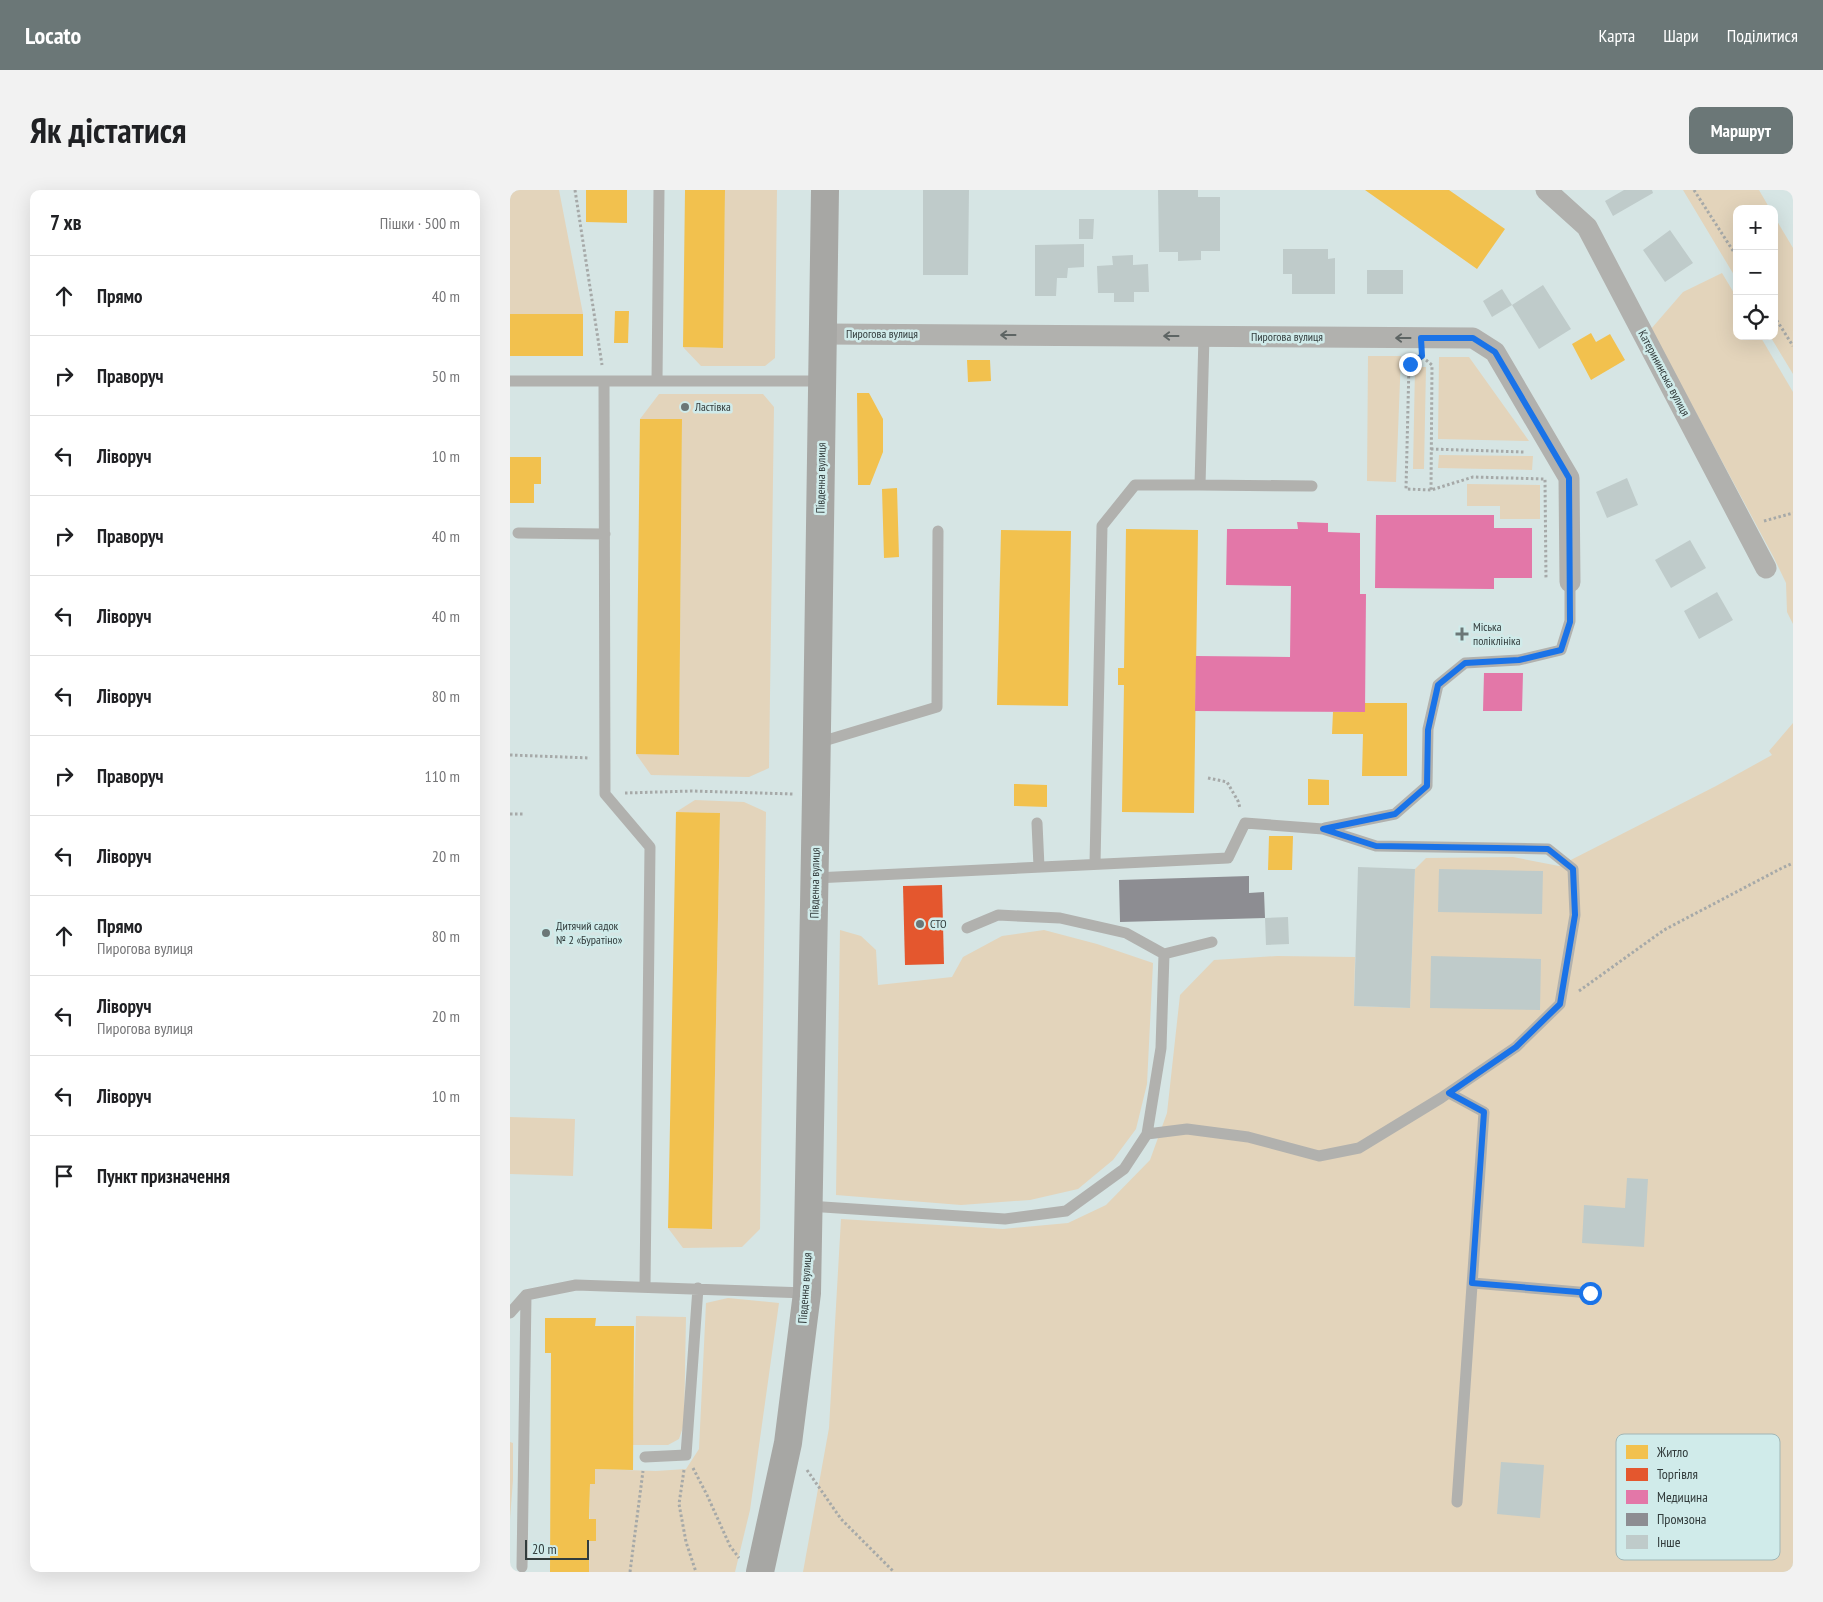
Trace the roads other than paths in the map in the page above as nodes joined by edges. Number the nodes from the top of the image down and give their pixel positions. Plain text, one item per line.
1 (659, 190) edge
2 (825, 190) edge
3 (1546, 190) edge
4 (824, 334) junction
5 (1204, 336) junction
6 (510, 381) edge
7 (604, 381) junction
8 (657, 381) junction
9 (823, 381) junction
10 (1200, 485) junction
11 (1312, 486) dead end
12 (938, 530) dead end
13 (518, 533) dead end
14 (605, 534) junction
15 (1766, 568) dead end
16 (1570, 582) joint
17 (817, 743) junction
18 (1037, 823) dead end
19 (1323, 829) junction
20 (1095, 864) junction
21 (1039, 867) junction
22 (815, 878) junction
23 (967, 928) dead end
24 (1212, 942) dead end
25 (1164, 954) junction
26 (1449, 1093) junction
27 (1147, 1134) junction
28 (808, 1206) junction
29 (1472, 1283) junction
30 (646, 1286) junction
31 (698, 1288) junction
32 (807, 1293) junction
33 (1590, 1293) dead end
34 (526, 1295) junction
35 (510, 1313) edge
36 (645, 1457) road end
37 (1458, 1502) dead end
38 (750, 1565) edge
39 (522, 1567) dead end

1 - 8 lane
2 - 4 street, Південна вулиця
3 - 15 street, Катерининська вулиця
5 -> 4 street, Пирогова вулиця
4 - 9 street, Південна вулиця
5 - 10 lane
16 -> 5 street, Пирогова вулиця
6 - 7 lane
7 - 8 lane
7 - 14 lane
8 - 9 lane
9 - 17 street, Південна вулиця
10 - 11 lane
10 - 20 lane
12 - 17 lane
13 - 14 lane
14 - 30 lane
16 - 19 lane
17 - 22 street, Південна вулиця
18 - 21 lane
19 - 20 lane
19 - 26 lane
20 - 21 lane
21 - 22 lane
22 - 28 street, Південна вулиця
23 - 25 lane
24 - 25 lane
25 - 27 lane
26 - 27 lane
26 - 29 lane
27 - 28 lane
28 - 32 street, Південна вулиця
29 - 33 lane
29 - 37 lane
30 - 31 lane
30 - 34 lane
31 - 32 lane
31 - 36 lane
32 - 38 street, Південна вулиця
34 - 35 lane
34 - 39 lane

